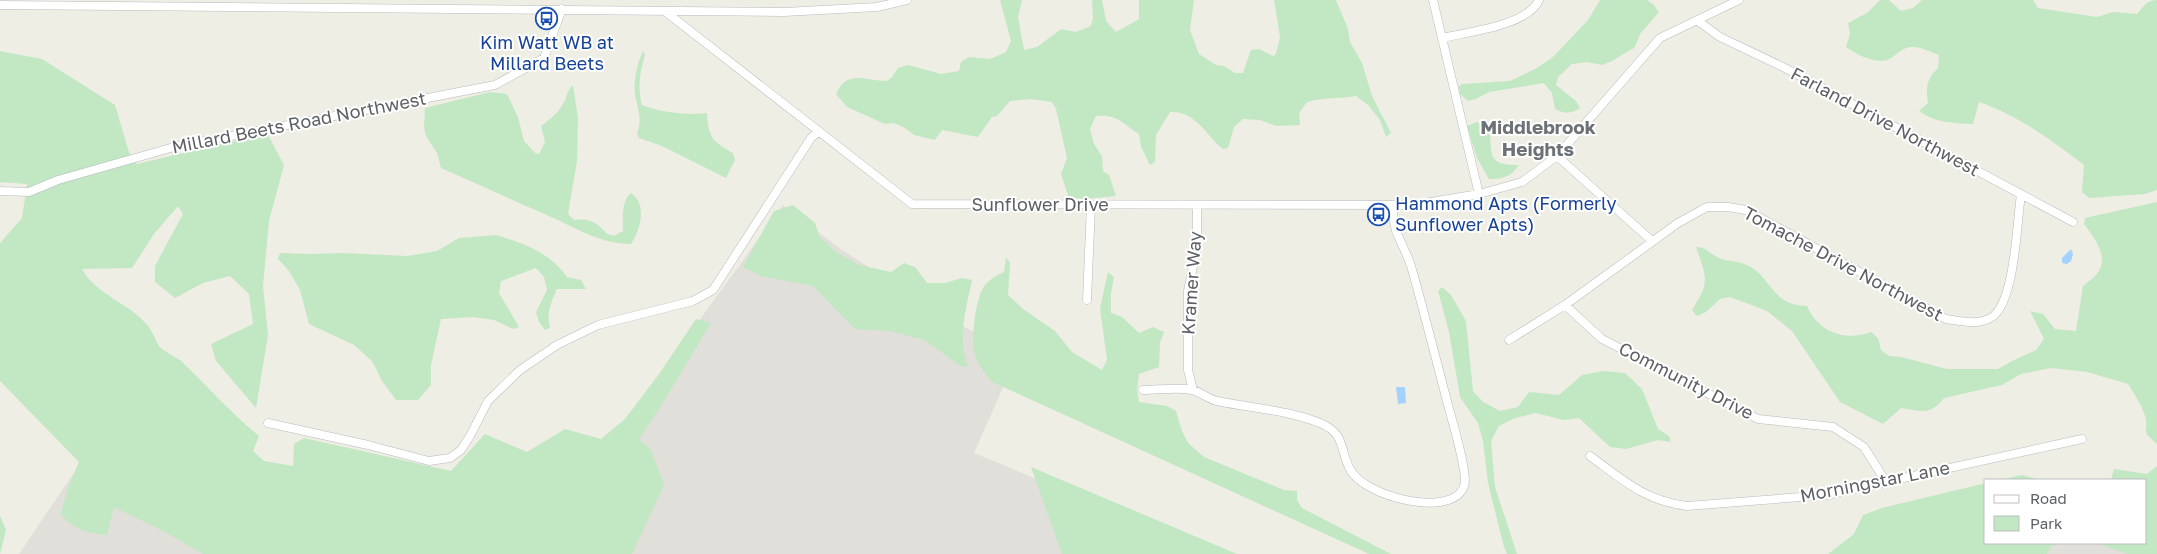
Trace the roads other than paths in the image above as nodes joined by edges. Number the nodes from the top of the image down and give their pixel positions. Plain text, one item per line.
1 (907, 0) edge
2 (1433, 0) edge
3 (1540, 0) edge
4 (1739, 0) edge
5 (118, 3) edge
6 (0, 4) edge
7 (562, 9) junction
8 (666, 12) junction
9 (1698, 21) junction
10 (1442, 38) junction
11 (819, 131) junction
12 (1557, 156) junction
13 (0, 191) edge
14 (1479, 194) junction
15 (2020, 194) junction
16 (1091, 205) junction
17 (1392, 205) junction
18 (1197, 206) junction
19 (2073, 222) dead end
20 (1652, 241) junction
21 (1087, 300) dead end
22 (1565, 304) junction
23 (1509, 340) dead end
24 (1143, 390) dead end
25 (1193, 390) junction
26 (268, 423) dead end
27 (2082, 439) dead end
28 (1590, 456) dead end
29 (1886, 482) junction

1 - 8 street
2 - 10 street
3 - 10 street
4 - 9 street, Sunflower Drive
5 - 6 street
5 - 7 street
7 - 8 street
7 - 13 street, Millard Beets Road Northwest
8 - 11 street, Sunflower Drive
9 - 12 street, Sunflower Drive
9 - 15 street, Farland Drive Northwest
10 - 14 street
11 - 16 street, Sunflower Drive
11 - 26 street
12 - 14 street, Sunflower Drive
12 - 20 street
14 - 17 street, Sunflower Drive
15 - 19 street, Farland Drive Northwest
15 - 20 street, Tomache Drive Northwest
16 - 18 street, Sunflower Drive
16 - 21 street
17 - 18 street, Sunflower Drive
17 - 25 street
18 - 25 street, Kramer Way
20 - 22 street, Tomache Drive Northwest
22 - 23 street, Tomache Drive Northwest
22 - 29 street, Community Drive
24 - 25 street
27 - 29 street, Morningstar Lane
28 - 29 street, Morningstar Lane

